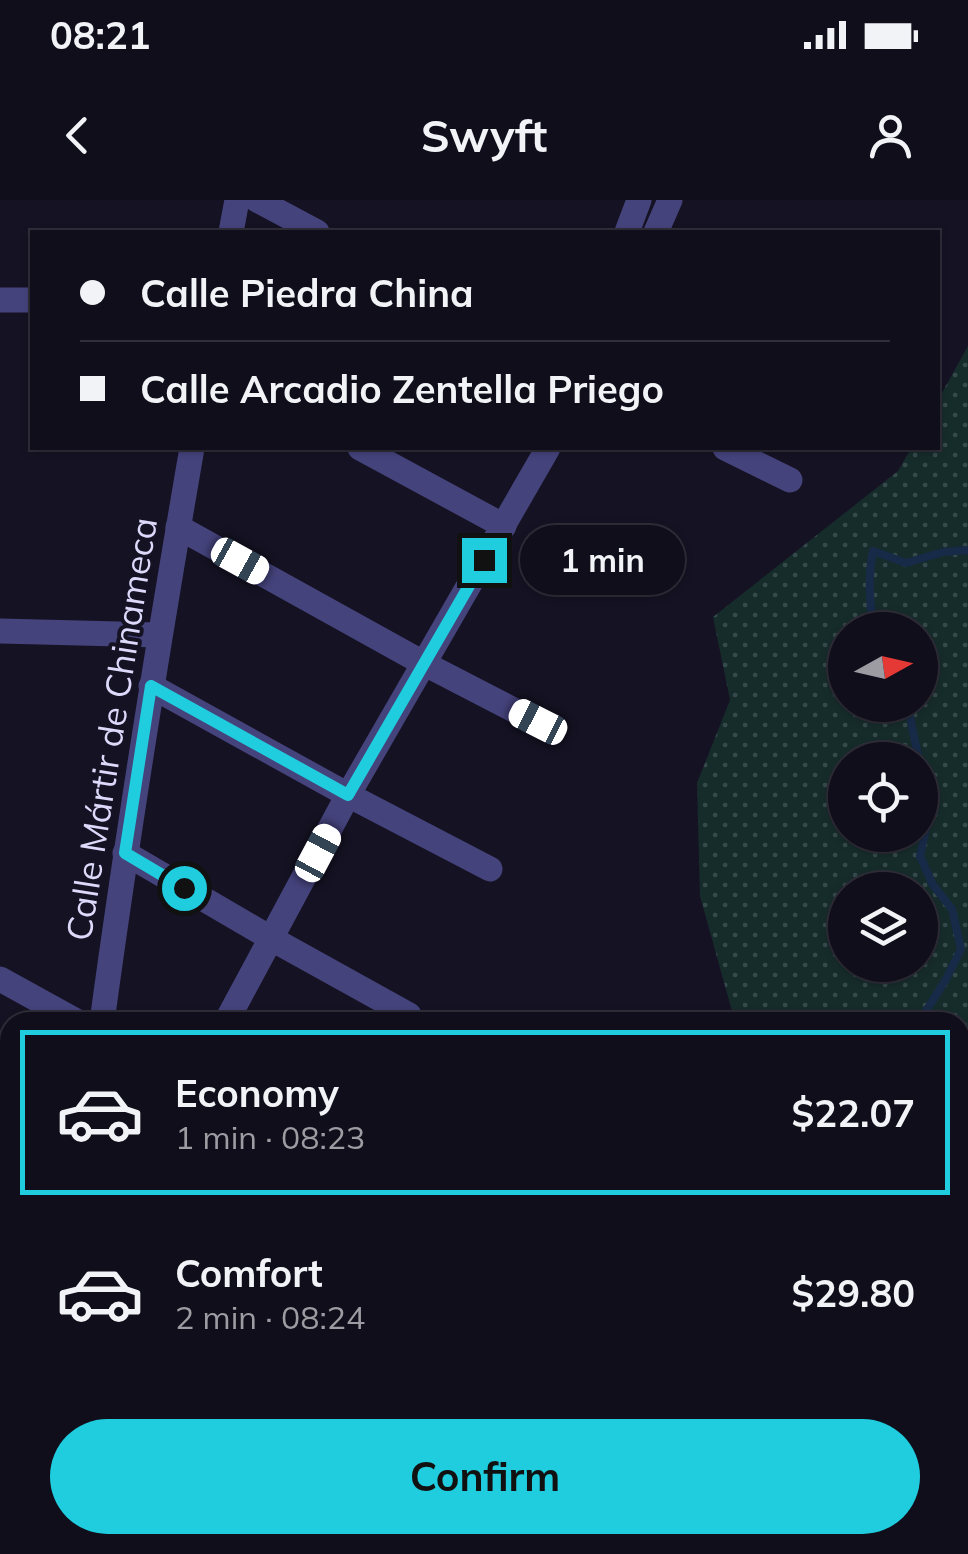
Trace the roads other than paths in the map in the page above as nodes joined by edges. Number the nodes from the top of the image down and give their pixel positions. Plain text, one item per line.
1 (236, 200) edge
2 (257, 200) edge
3 (670, 200) edge
4 (230, 230) edge
5 (313, 230) edge
6 (659, 230) edge
7 (0, 300) edge
8 (30, 300) edge
9 (192, 450) edge
10 (364, 450) edge
11 (547, 450) edge
12 (729, 450) edge
13 (790, 480) dead end
14 (504, 526) junction
15 (178, 527) junction
16 (0, 631) edge
17 (159, 635) junction
18 (424, 663) junction
19 (151, 686) junction
20 (538, 722) dead end
21 (348, 795) junction
22 (125, 853) junction
23 (490, 869) dead end
24 (272, 940) junction
25 (0, 979) edge
26 (60, 1012) edge
27 (103, 1012) edge
28 (232, 1012) edge
29 (395, 1012) edge

1 - 4 street
2 - 5 street
3 - 6 street
7 - 8 street
9 - 15 street, Calle Mártir de Chinameca
10 - 14 street
11 - 14 street
12 - 13 street
14 - 18 street
15 - 17 street, Calle Mártir de Chinameca
15 - 18 street
16 - 17 street
17 - 19 street, Calle Mártir de Chinameca
18 - 20 street
18 - 21 street
19 - 21 street
19 - 22 street, Calle Mártir de Chinameca
21 - 23 street
21 - 24 street
22 - 24 street
22 - 27 street, Calle Mártir de Chinameca
24 - 28 street
24 - 29 street
25 - 26 street

